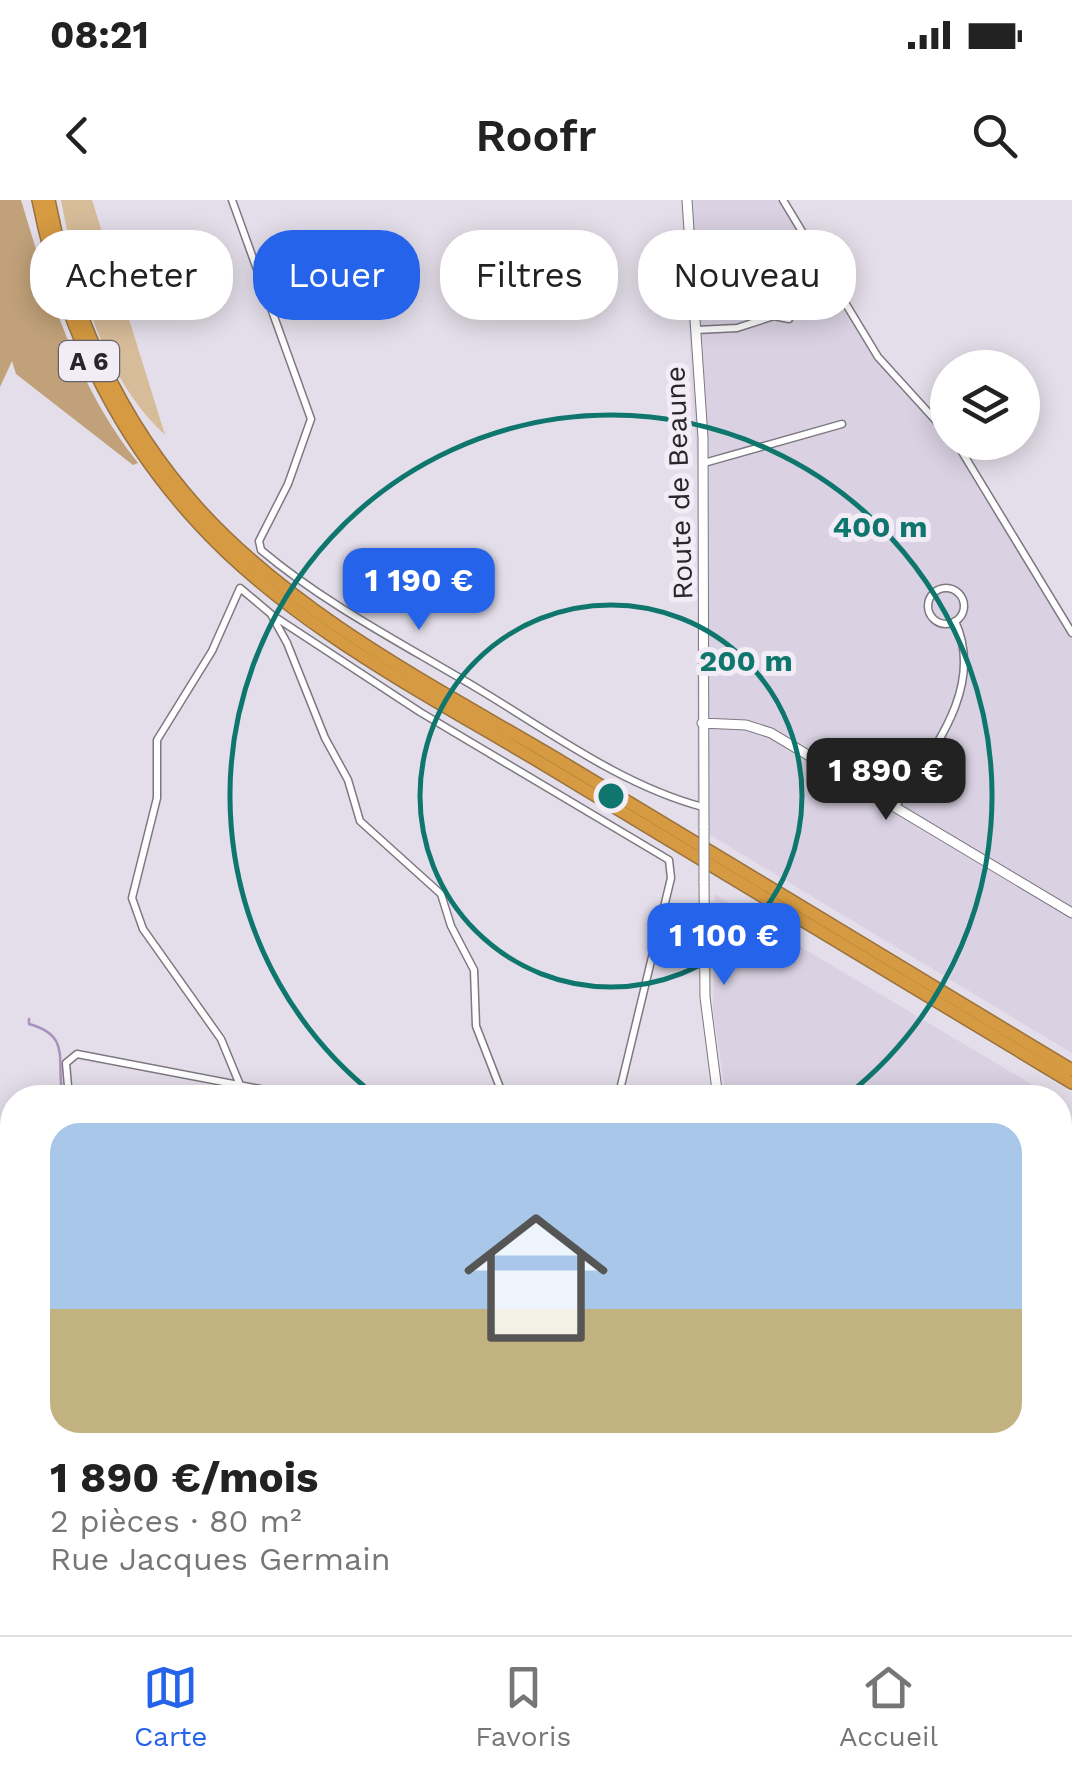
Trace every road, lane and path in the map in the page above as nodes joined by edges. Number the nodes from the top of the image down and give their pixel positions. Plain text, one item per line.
1 (38, 200) edge
2 (49, 200) edge
3 (232, 200) edge
4 (687, 200) edge
5 (784, 200) edge
6 (762, 320) edge
7 (696, 330) junction
8 (930, 414) edge
9 (842, 424) dead end
10 (967, 460) edge
11 (704, 464) junction
12 (271, 614) junction
13 (955, 621) junction
14 (1072, 633) edge
15 (702, 723) junction
16 (896, 806) junction
17 (703, 807) junction
18 (1072, 913) edge
19 (1069, 1067) edge
20 (1072, 1082) edge
21 (68, 1085) edge
22 (240, 1085) joint
23 (499, 1085) edge
24 (621, 1085) edge
25 (716, 1085) edge

1 - 20 highway, A 6
2 - 19 highway, A 6
3 - 17 street
4 - 7 main road, Route de Beaune
5 - 8 street
6 - 7 street
7 - 11 main road, Route de Beaune
9 - 11 street
10 - 14 street
11 - 15 main road, Route de Beaune
12 - 22 street
12 - 23 street
12 - 24 street
13 - 13 street
13 - 16 street
15 - 16 main road
15 - 17 main road, Route de Beaune
16 - 18 main road
17 - 25 main road, Route de Beaune, bridge
21 - 22 street

